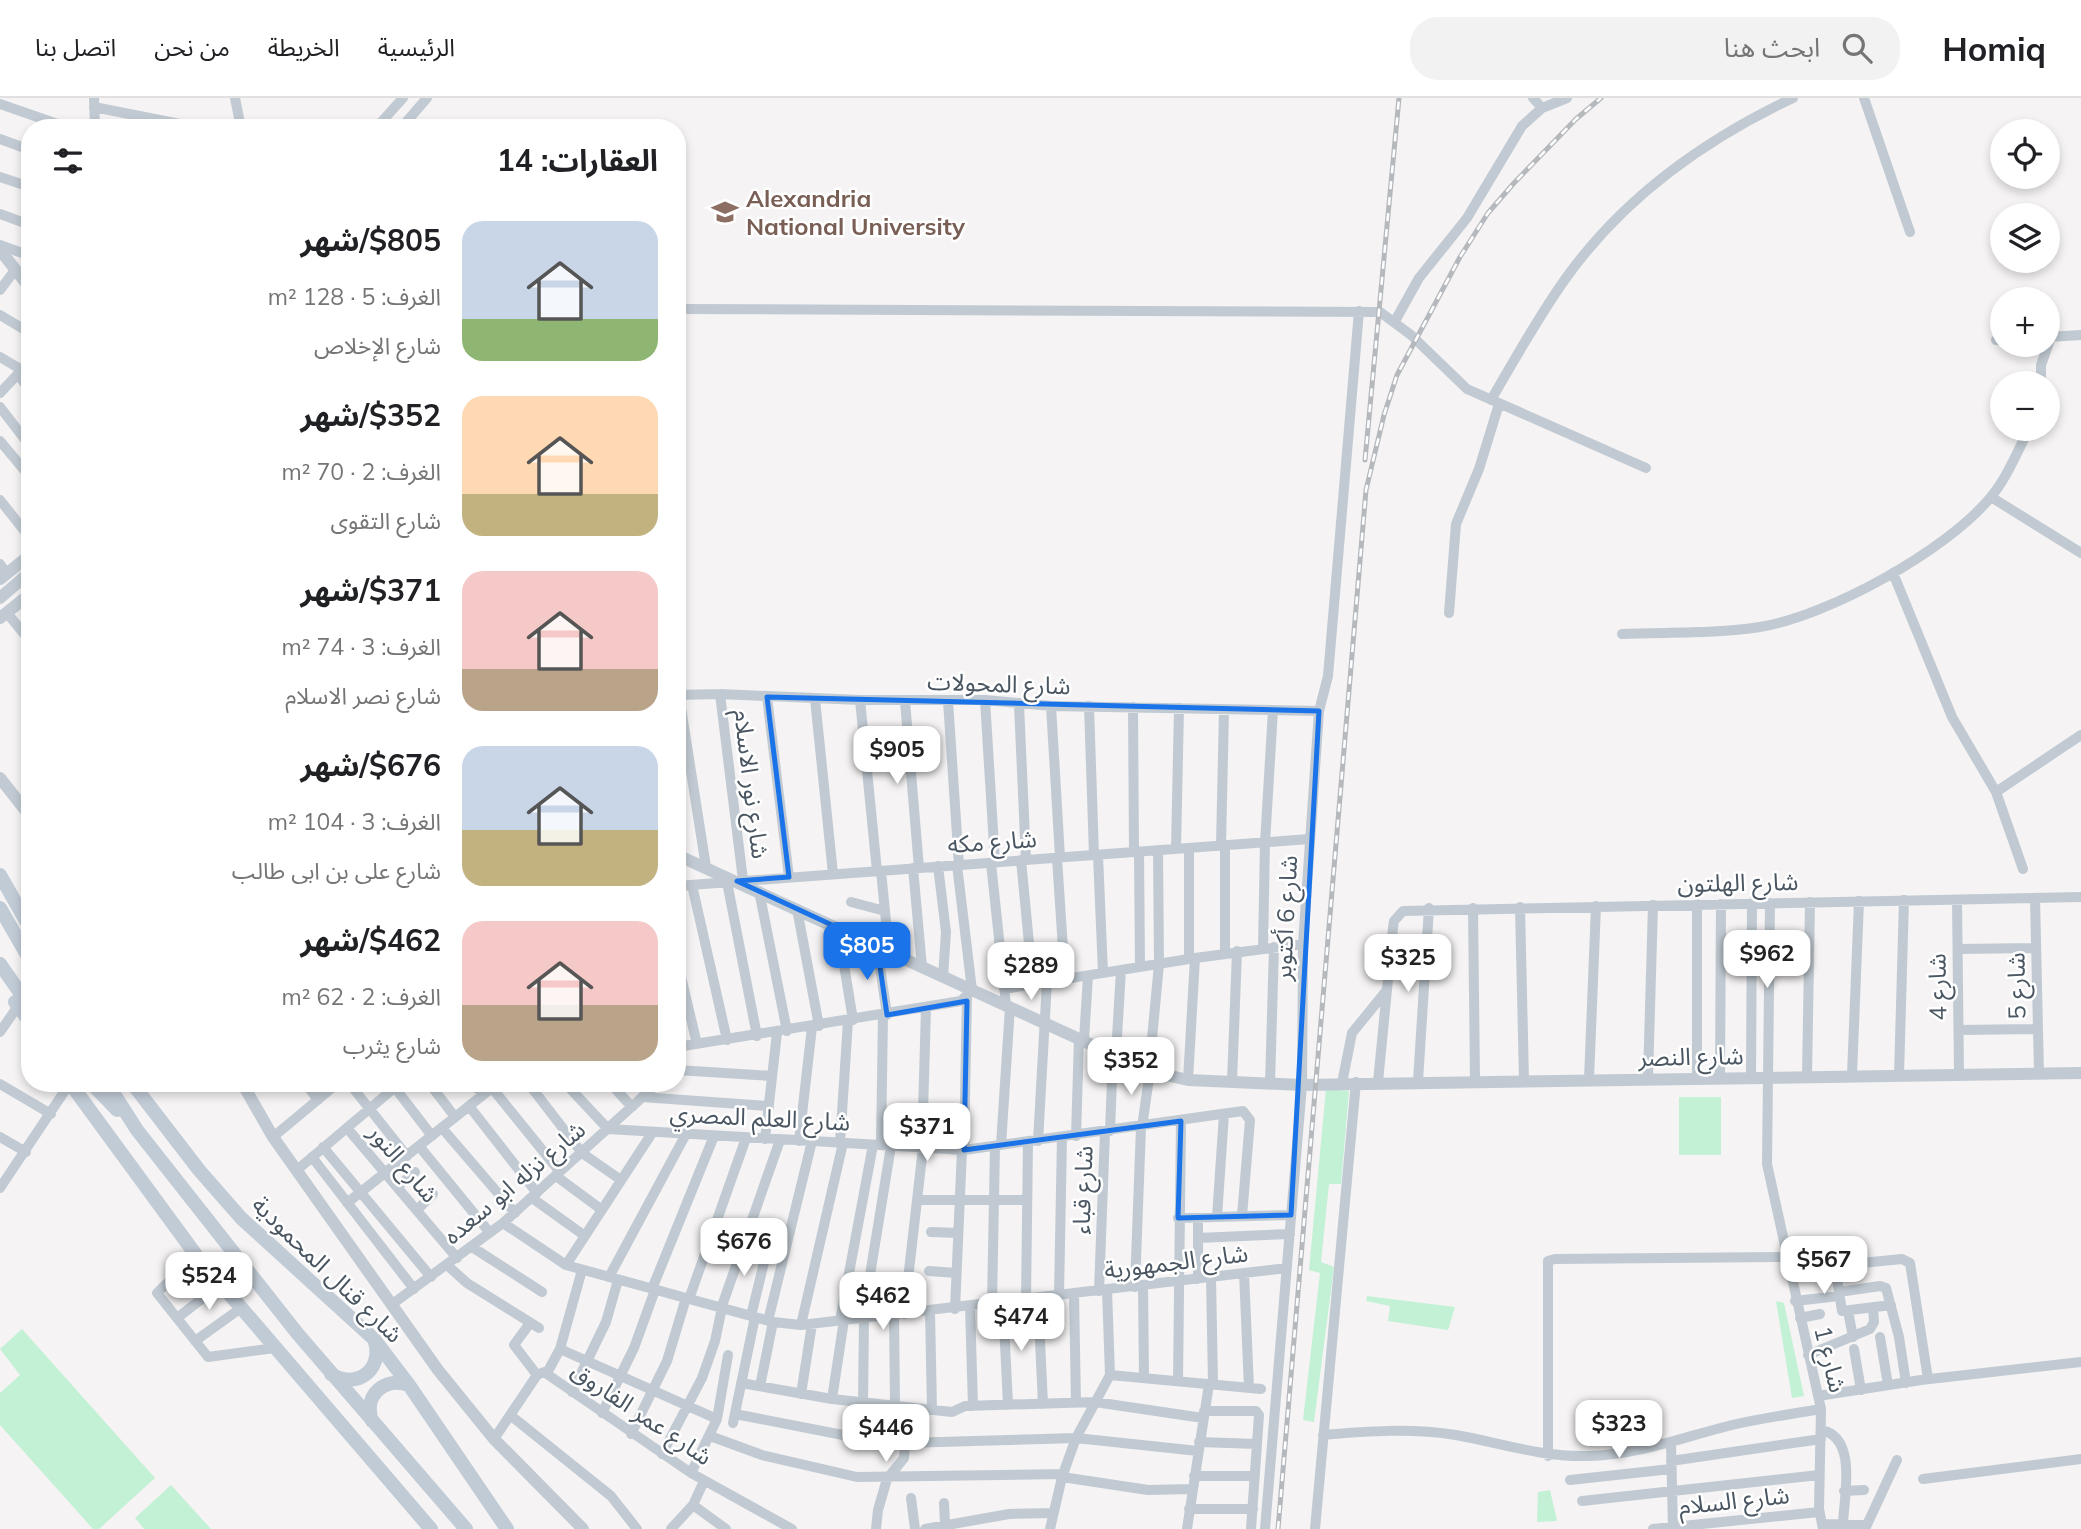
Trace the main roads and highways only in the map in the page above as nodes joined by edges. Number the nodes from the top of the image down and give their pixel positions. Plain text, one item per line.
1 (0, 875) edge
2 (0, 908) edge
3 (21, 912) edge
4 (21, 944) edge
5 (0, 964) edge
6 (0, 981) edge
7 (21, 1002) edge
8 (21, 1004) edge
9 (77, 1092) edge
10 (100, 1092) edge
11 (113, 1092) edge
12 (139, 1092) edge
13 (137, 1130) junction
14 (374, 1339) junction
15 (330, 1373) junction
16 (409, 1385) junction
17 (373, 1425) junction
18 (431, 1529) edge
19 (466, 1529) edge
20 (507, 1529) edge

1 - 3 main road
2 - 4 main road
5 - 7 main road
6 - 8 main road
9 - 18 main road
10 - 13 main road
11 - 13 main road
12 - 14 main road, شارع قنال المحمودية
13 - 15 main road
14 - 15 main road
14 - 16 main road, شارع قنال المحمودية
15 - 17 main road
16 - 17 main road
16 - 20 main road, شارع قنال المحمودية
17 - 19 main road

